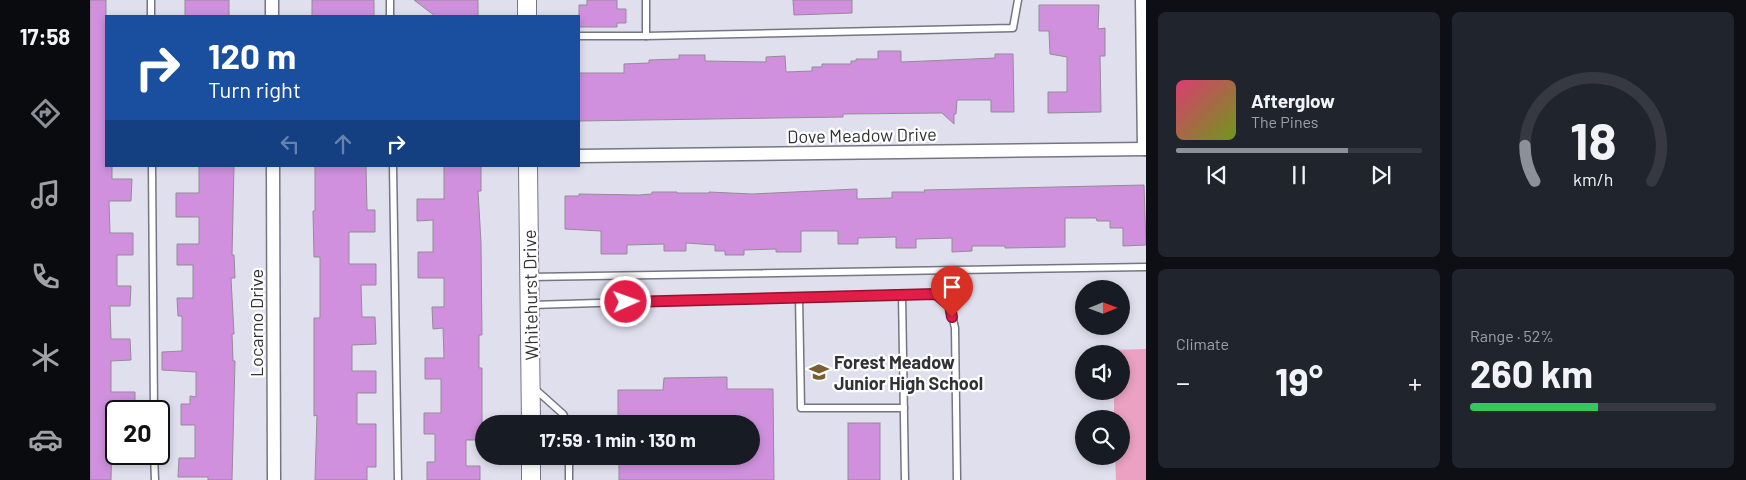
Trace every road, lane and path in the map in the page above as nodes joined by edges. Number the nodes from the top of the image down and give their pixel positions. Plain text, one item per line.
1 (151, 0) edge
2 (272, 0) edge
3 (390, 0) edge
4 (527, 0) edge
5 (646, 0) edge
6 (1018, 0) edge
7 (1142, 0) edge
8 (152, 15) edge
9 (272, 15) edge
10 (390, 15) edge
11 (527, 15) edge
12 (1144, 21) edge
13 (580, 36) edge
14 (646, 36) junction
15 (1145, 149) edge
16 (580, 156) edge
17 (152, 167) edge
18 (272, 167) edge
19 (393, 167) edge
20 (528, 167) edge
21 (1146, 267) edge
22 (530, 277) junction
23 (902, 294) junction
24 (799, 297) junction
25 (530, 305) junction
26 (530, 385) junction
27 (154, 400) edge
28 (904, 408) junction
29 (531, 415) edge
30 (564, 415) edge
31 (154, 465) edge
32 (531, 465) edge
33 (569, 465) edge
34 (154, 480) edge
35 (274, 480) edge
36 (398, 480) edge
37 (531, 480) edge
38 (569, 480) edge
39 (905, 480) edge
40 (957, 480) edge

1 - 8 lane
2 - 9 street
3 - 10 lane
4 - 11 street
5 - 14 lane
6 - 14 lane
7 - 12 street
12 - 15 street
13 - 14 lane
15 - 16 street, Dove Meadow Drive
17 - 27 lane
18 - 35 street, Locarno Drive
19 - 36 lane
20 - 22 street, Whitehurst Drive
21 - 22 lane
22 - 25 street, Whitehurst Drive
23 - 24 lane
23 - 28 lane
23 - 40 lane
24 - 25 lane
24 - 28 lane
25 - 26 street, Whitehurst Drive
26 - 29 street, Whitehurst Drive
26 - 30 lane
28 - 39 lane
31 - 34 lane
32 - 37 street
33 - 38 lane

